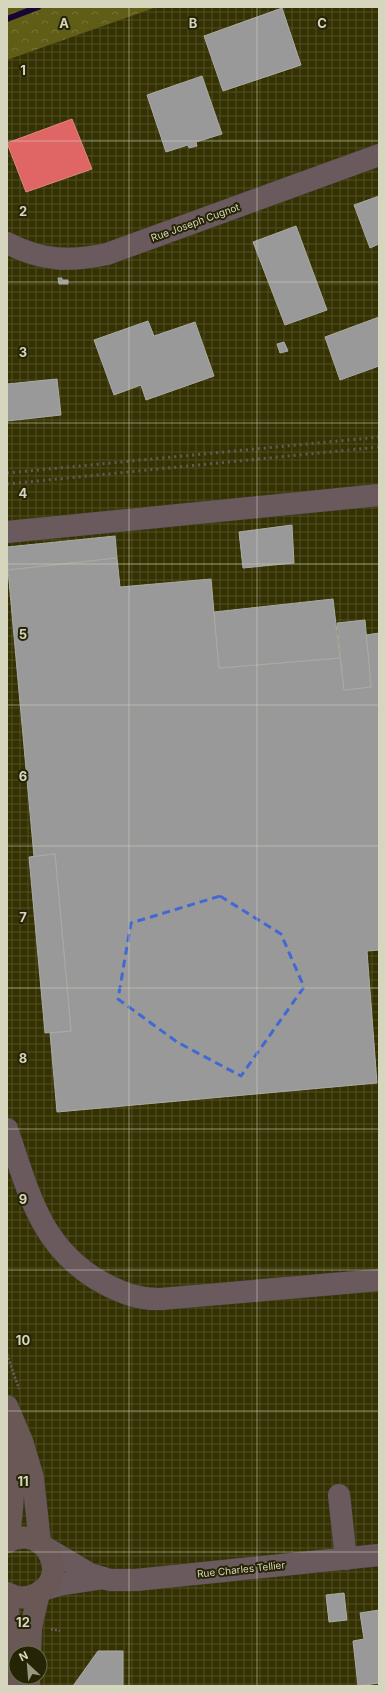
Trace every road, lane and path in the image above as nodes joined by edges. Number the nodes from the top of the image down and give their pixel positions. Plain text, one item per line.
1 (379, 155) edge
2 (7, 243) edge
3 (379, 495) edge
4 (7, 532) edge
5 (7, 1130) edge
6 (379, 1280) edge
7 (7, 1406) edge
8 (7, 1415) edge
9 (339, 1495) dead end
10 (7, 1542) edge
11 (43, 1545) junction
12 (379, 1556) edge
13 (346, 1559) junction
14 (103, 1578) junction
15 (41, 1592) junction
16 (7, 1593) edge
17 (7, 1601) edge
18 (30, 1645) edge
19 (11, 1686) edge

1 - 2 street, Rue Joseph Cugnot
3 - 4 street
5 - 6 street
7 - 11 main road
8 - 10 main road
9 - 13 street
10 - 11 main road
11 - 14 street, Rue Charles Tellier
11 - 15 main road
12 - 13 street, Rue Charles Tellier
13 - 14 street, Rue Charles Tellier
14 - 15 street, Rue Charles Tellier
15 - 16 main road
15 - 18 main road
17 - 19 main road

